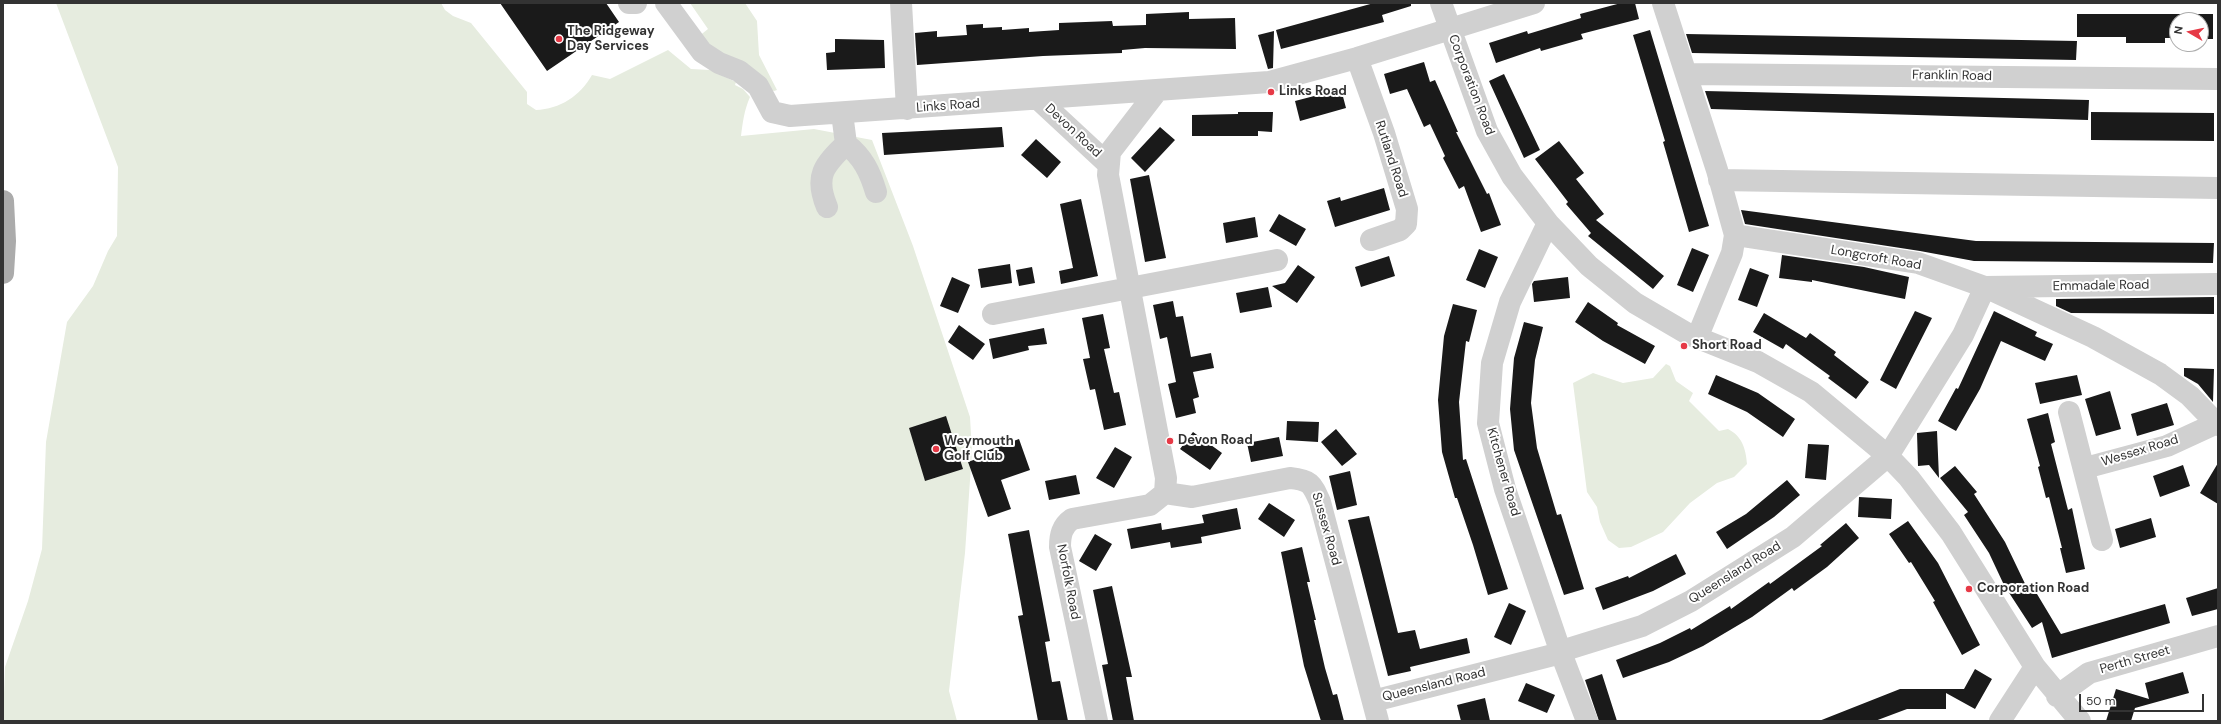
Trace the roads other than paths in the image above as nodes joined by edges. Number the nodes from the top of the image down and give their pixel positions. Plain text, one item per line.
1 (629, 3) edge
2 (636, 3) edge
3 (666, 3) edge
4 (901, 3) edge
5 (1441, 3) edge
6 (1534, 3) edge
7 (1662, 3) edge
8 (1450, 29) junction
9 (1357, 58) junction
10 (1686, 74) junction
11 (2218, 78) edge
12 (1157, 91) junction
13 (1038, 99) junction
14 (907, 109) junction
15 (842, 113) junction
16 (846, 144) junction
17 (1108, 164) junction
18 (1719, 180) junction
19 (2218, 188) edge
20 (876, 192) dead end
21 (3, 200) edge
22 (827, 207) dead end
23 (1548, 223) junction
24 (1735, 235) junction
25 (1371, 240) dead end
26 (1278, 260) dead end
27 (3, 274) edge
28 (2218, 284) edge
29 (1985, 287) junction
30 (1131, 288) junction
31 (994, 314) dead end
32 (1698, 338) junction
33 (2069, 412) dead end
34 (2217, 424) edge
35 (1888, 456) junction
36 (2085, 468) junction
37 (1164, 493) junction
38 (2102, 540) dead end
39 (2218, 636) edge
40 (1561, 653) junction
41 (2034, 667) junction
42 (2057, 696) junction
43 (1375, 711) edge
44 (1097, 721) edge
45 (1587, 721) edge
46 (2000, 721) edge
47 (2080, 721) edge

1 - 2 street
3 - 15 street, Links Road
4 - 14 street
5 - 8 street, Corporation Road
6 - 8 street, Links Road
7 - 10 street
8 - 9 street, Links Road
8 - 23 street, Corporation Road
9 - 12 street, Links Road
9 - 25 street, Rutland Road
10 - 11 street, Franklin Road
10 - 18 street
12 - 13 street, Links Road
12 - 17 street, Devon Road
13 - 14 street, Links Road
13 - 17 street, Devon Road
14 - 15 street, Links Road
15 - 16 street
16 - 20 street
16 - 22 street
17 - 30 street, Devon Road
18 - 19 street
18 - 24 street
21 - 27 main road
23 - 32 street, Corporation Road
23 - 40 street, Kitchener Road
24 - 29 street, Longcroft Road
24 - 32 street
26 - 30 street
28 - 29 street, Emmadale Road
29 - 34 street, Longcroft Road
29 - 35 street, Queensland Road
30 - 31 street
30 - 37 street, Devon Road
32 - 35 street, Corporation Road
33 - 36 street, Wessex Road
34 - 36 street, Wessex Road
35 - 40 street, Queensland Road
35 - 41 street, Corporation Road
36 - 38 street, Wessex Road
37 - 43 street, Sussex Road
37 - 44 street, Norfolk Road
39 - 42 street, Perth Street
40 - 43 street, Queensland Road
40 - 45 street, Kitchener Road
41 - 42 street, Corporation Road
41 - 46 street
42 - 47 street, Corporation Road

